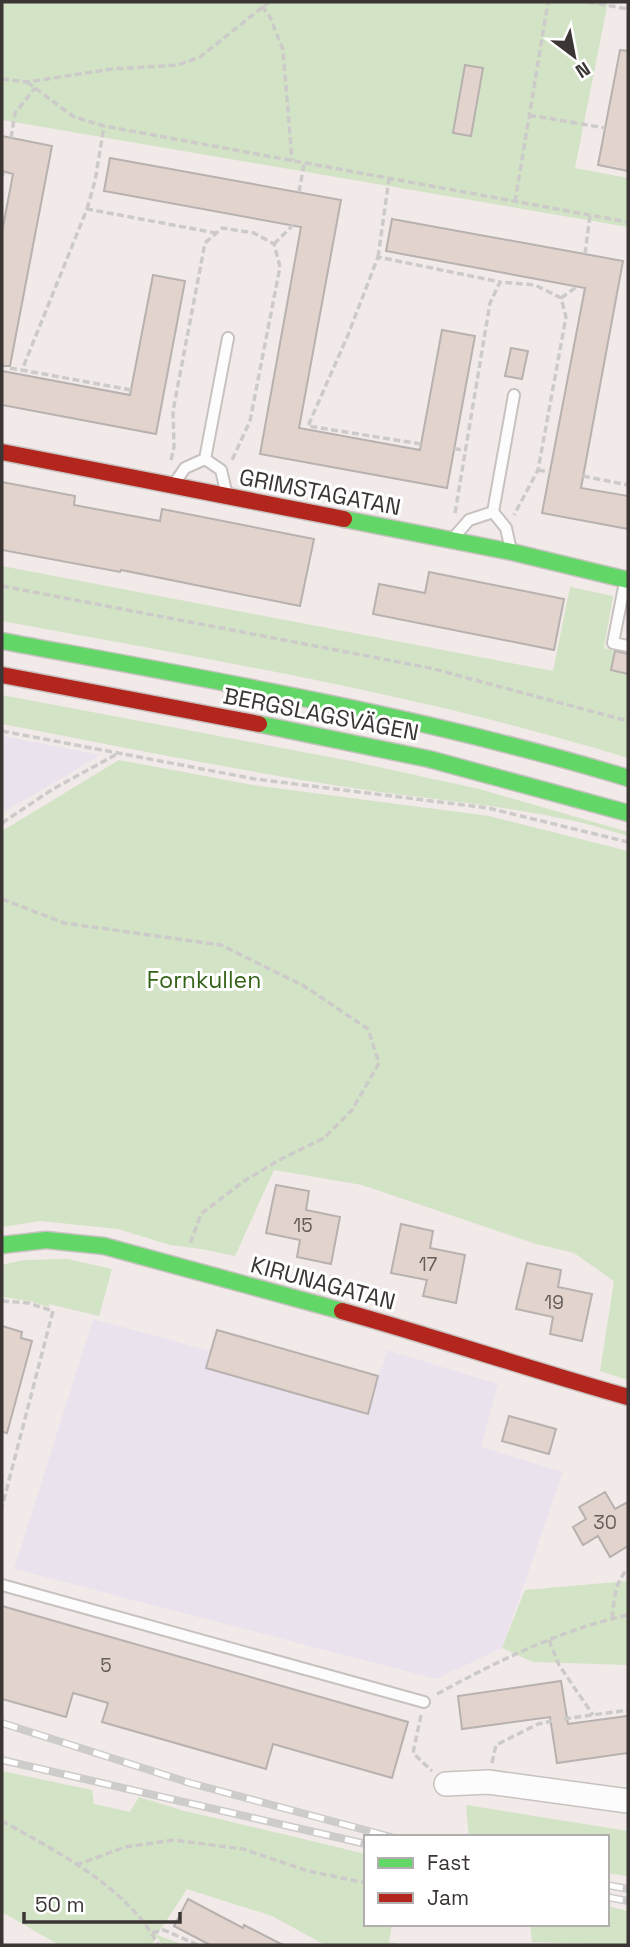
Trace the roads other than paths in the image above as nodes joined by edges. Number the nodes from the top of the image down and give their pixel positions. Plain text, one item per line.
1 (228, 338) dead end
2 (514, 395) dead end
3 (2, 452) edge
4 (205, 459) junction
5 (172, 486) junction
6 (227, 497) junction
7 (493, 512) junction
8 (451, 541) junction
9 (512, 552) junction
10 (627, 580) edge
11 (2, 641) edge
12 (628, 646) edge
13 (2, 675) edge
14 (628, 778) edge
15 (628, 813) edge
16 (2, 1245) edge
17 (628, 1397) edge
18 (2, 1586) edge
19 (424, 1702) road end
20 (446, 1784) road end
21 (628, 1801) edge

1 - 4 lane
2 - 7 lane
3 - 5 street, GRIMSTAGATAN
4 - 5 lane
4 - 6 lane
5 - 6 street, GRIMSTAGATAN
6 - 8 street, GRIMSTAGATAN
7 - 8 lane
7 - 9 lane
8 - 9 street, GRIMSTAGATAN
9 - 10 street, GRIMSTAGATAN
10 - 12 lane
11 - 14 street, BERGSLAGSVÄGEN
13 - 15 street, BERGSLAGSVÄGEN
16 - 17 street, KIRUNAGATAN
18 - 19 lane
20 - 21 street

